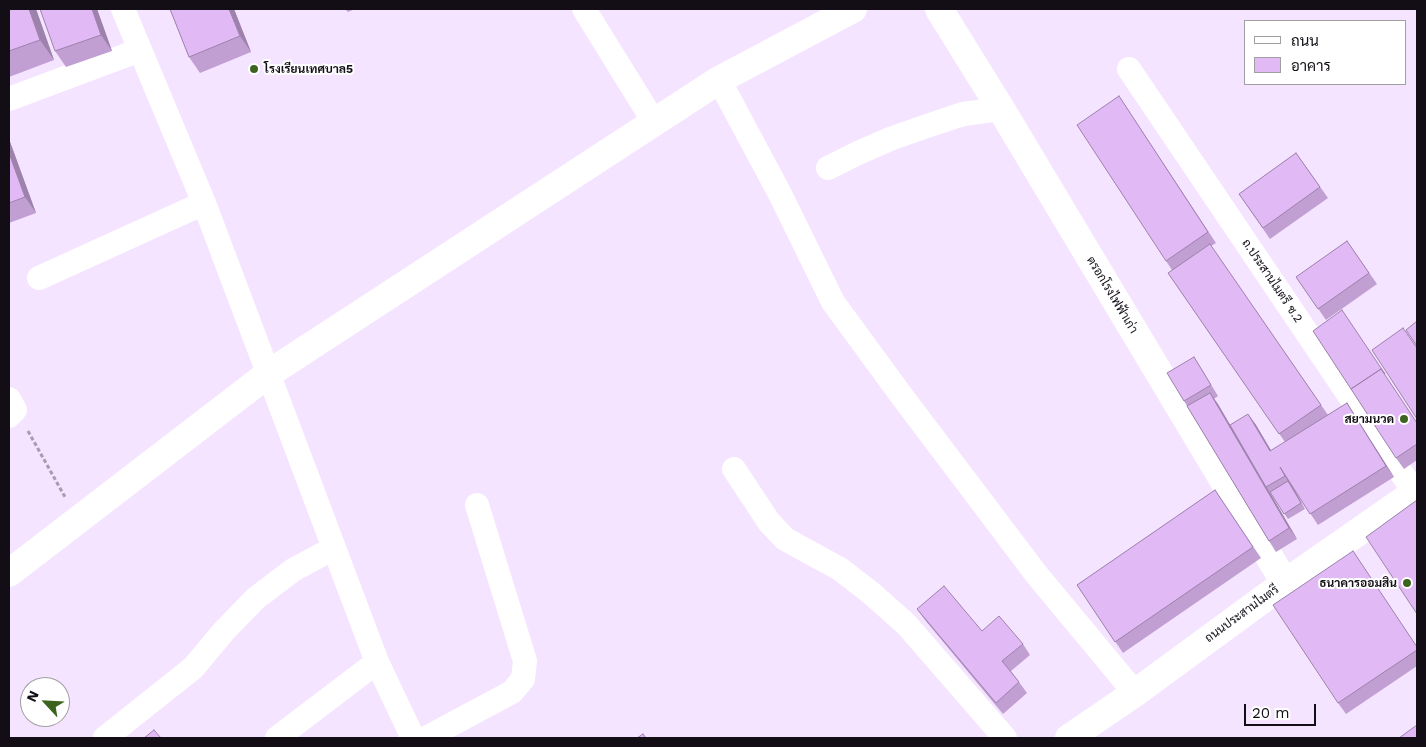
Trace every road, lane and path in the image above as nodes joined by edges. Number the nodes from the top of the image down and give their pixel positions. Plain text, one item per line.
1 (123, 9) edge
2 (584, 9) edge
3 (853, 9) edge
4 (939, 9) edge
5 (140, 50) junction
6 (1129, 70) dead end
7 (719, 80) junction
8 (9, 99) edge
9 (1001, 109) junction
10 (654, 122) junction
11 (828, 168) dead end
12 (204, 204) junction
13 (39, 278) dead end
14 (268, 374) junction
15 (11, 408) edge
16 (734, 469) dead end
17 (1416, 492) edge
18 (477, 505) dead end
19 (78, 520) junction
20 (334, 548) junction
21 (9, 573) edge
22 (1285, 583) junction
23 (377, 662) junction
24 (1135, 693) junction
25 (105, 738) edge
26 (277, 738) edge
27 (413, 738) edge
28 (426, 738) edge
29 (1005, 738) edge
30 (1069, 738) edge

1 - 5 street
2 - 10 street
3 - 7 street
4 - 9 street, ตรอกโรงไฟฟ้าเก่า
5 - 8 street
5 - 12 street
6 - 17 street, ถ.ประสานไมตรี ซ.2
7 - 10 street
7 - 24 street
9 - 11 street
9 - 22 street, ตรอกโรงไฟฟ้าเก่า
10 - 14 street
12 - 13 street
12 - 14 street
14 - 19 street
14 - 20 street
15 - 19 path
16 - 29 street
17 - 22 street, ถนนประสานไมตรี
18 - 28 street
19 - 21 street
20 - 23 street
20 - 25 street
22 - 24 street, ถนนประสานไมตรี
23 - 26 street
23 - 27 street
24 - 30 street, ถนนประสานไมตรี

